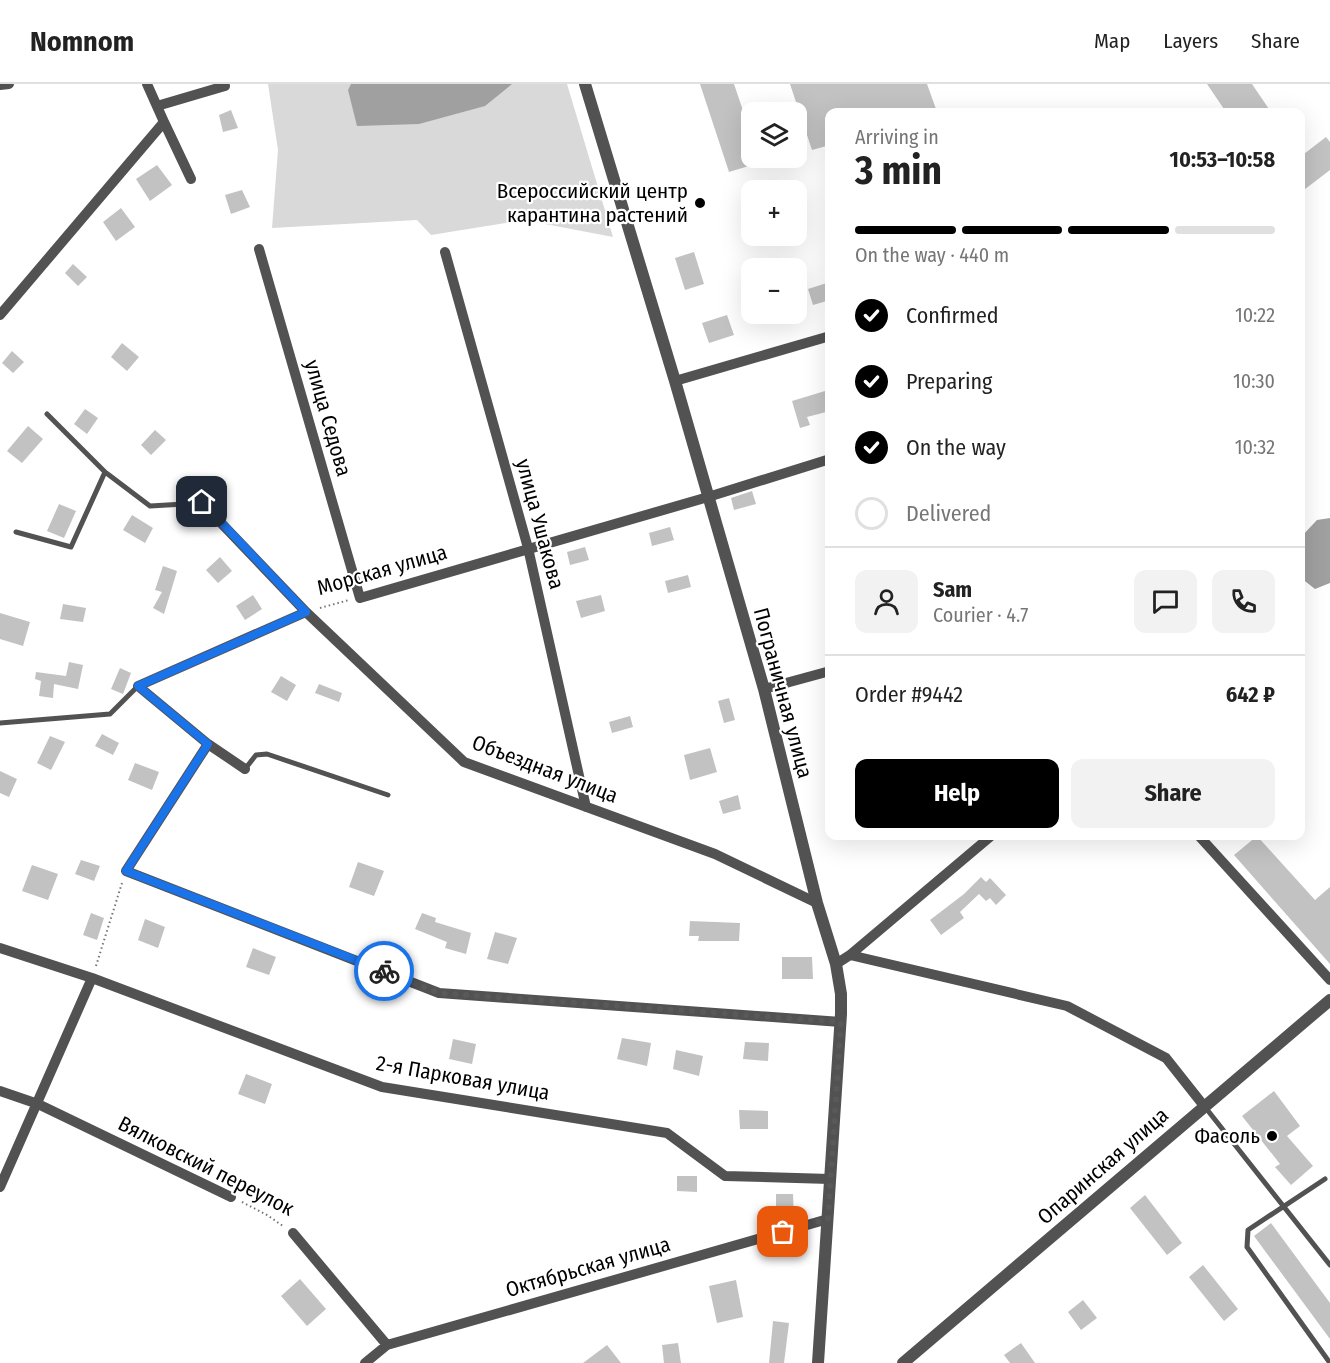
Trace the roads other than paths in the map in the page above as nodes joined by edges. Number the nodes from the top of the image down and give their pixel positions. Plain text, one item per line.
1 (9, 84) edge
2 (147, 84) edge
3 (585, 84) edge
4 (0, 85) edge
5 (225, 86) dead end
6 (158, 106) junction
7 (164, 122) junction
8 (191, 179) dead end
9 (259, 249) dead end
10 (445, 252) dead end
11 (0, 315) edge
12 (825, 337) edge
13 (675, 381) junction
14 (47, 414) dead end
15 (825, 461) edge
16 (105, 472) junction
17 (708, 497) junction
18 (202, 502) joint
19 (16, 532) dead end
20 (528, 548) junction
21 (360, 598) joint
22 (306, 612) junction
23 (825, 672) edge
24 (138, 686) junction
25 (764, 689) junction
26 (0, 723) edge
27 (208, 744) junction
28 (245, 770) joint
29 (388, 795) dead end
30 (586, 807) junction
31 (986, 840) edge
32 (1203, 840) edge
33 (817, 903) junction
34 (0, 948) edge
35 (850, 955) junction
36 (836, 964) junction
37 (92, 978) junction
38 (1330, 980) edge
39 (1330, 1000) edge
40 (841, 1022) junction
41 (0, 1091) edge
42 (38, 1104) junction
43 (1204, 1106) junction
44 (830, 1179) junction
45 (1325, 1179) dead end
46 (0, 1186) edge
47 (231, 1197) road end
48 (1284, 1207) junction
49 (828, 1219) junction
50 (293, 1233) road end
51 (1330, 1264) edge
52 (387, 1345) junction
53 (365, 1363) edge
54 (818, 1363) edge
55 (903, 1363) edge
56 (1330, 1363) edge

1 - 4 street
2 - 6 street
3 - 13 street, Пограничная улица
5 - 6 street
6 - 7 street
7 - 8 street
7 - 11 street
9 - 21 street, улица Седова
10 - 20 street, улица Ушакова
12 - 13 street
13 - 17 street, Пограничная улица
14 - 16 lane
15 - 17 street, Морская улица
16 - 18 lane
16 - 19 lane
17 - 20 street, Морская улица
17 - 25 street, Пограничная улица
18 - 22 street, Объездная улица
20 - 21 street, Морская улица
20 - 30 street, улица Ушакова
22 - 24 street, Морская улица
22 - 30 street, Объездная улица
23 - 25 street
24 - 26 lane
24 - 27 street
25 - 33 street, Пограничная улица
27 - 28 street
27 - 40 street
28 - 29 lane
30 - 33 street, Объездная улица
31 - 35 street
32 - 38 street
33 - 36 street, Пограничная улица
34 - 37 street, 2-я Парковая улица
35 - 36 street
35 - 43 street
36 - 40 street, Пограничная улица
37 - 42 street
37 - 44 street, 2-я Парковая улица
39 - 43 street, Опаринская улица
40 - 44 street, Пограничная улица
41 - 42 street, Вялковский переулок
42 - 46 street
42 - 47 street, Вялковский переулок
43 - 48 lane
43 - 55 street, Опаринская улица
44 - 49 street, Пограничная улица
45 - 48 lane
48 - 51 lane
48 - 56 lane
49 - 52 street, Октябрьская улица
49 - 54 street, Пограничная улица
50 - 52 street, Вялковский переулок
52 - 53 street, Октябрьская улица

